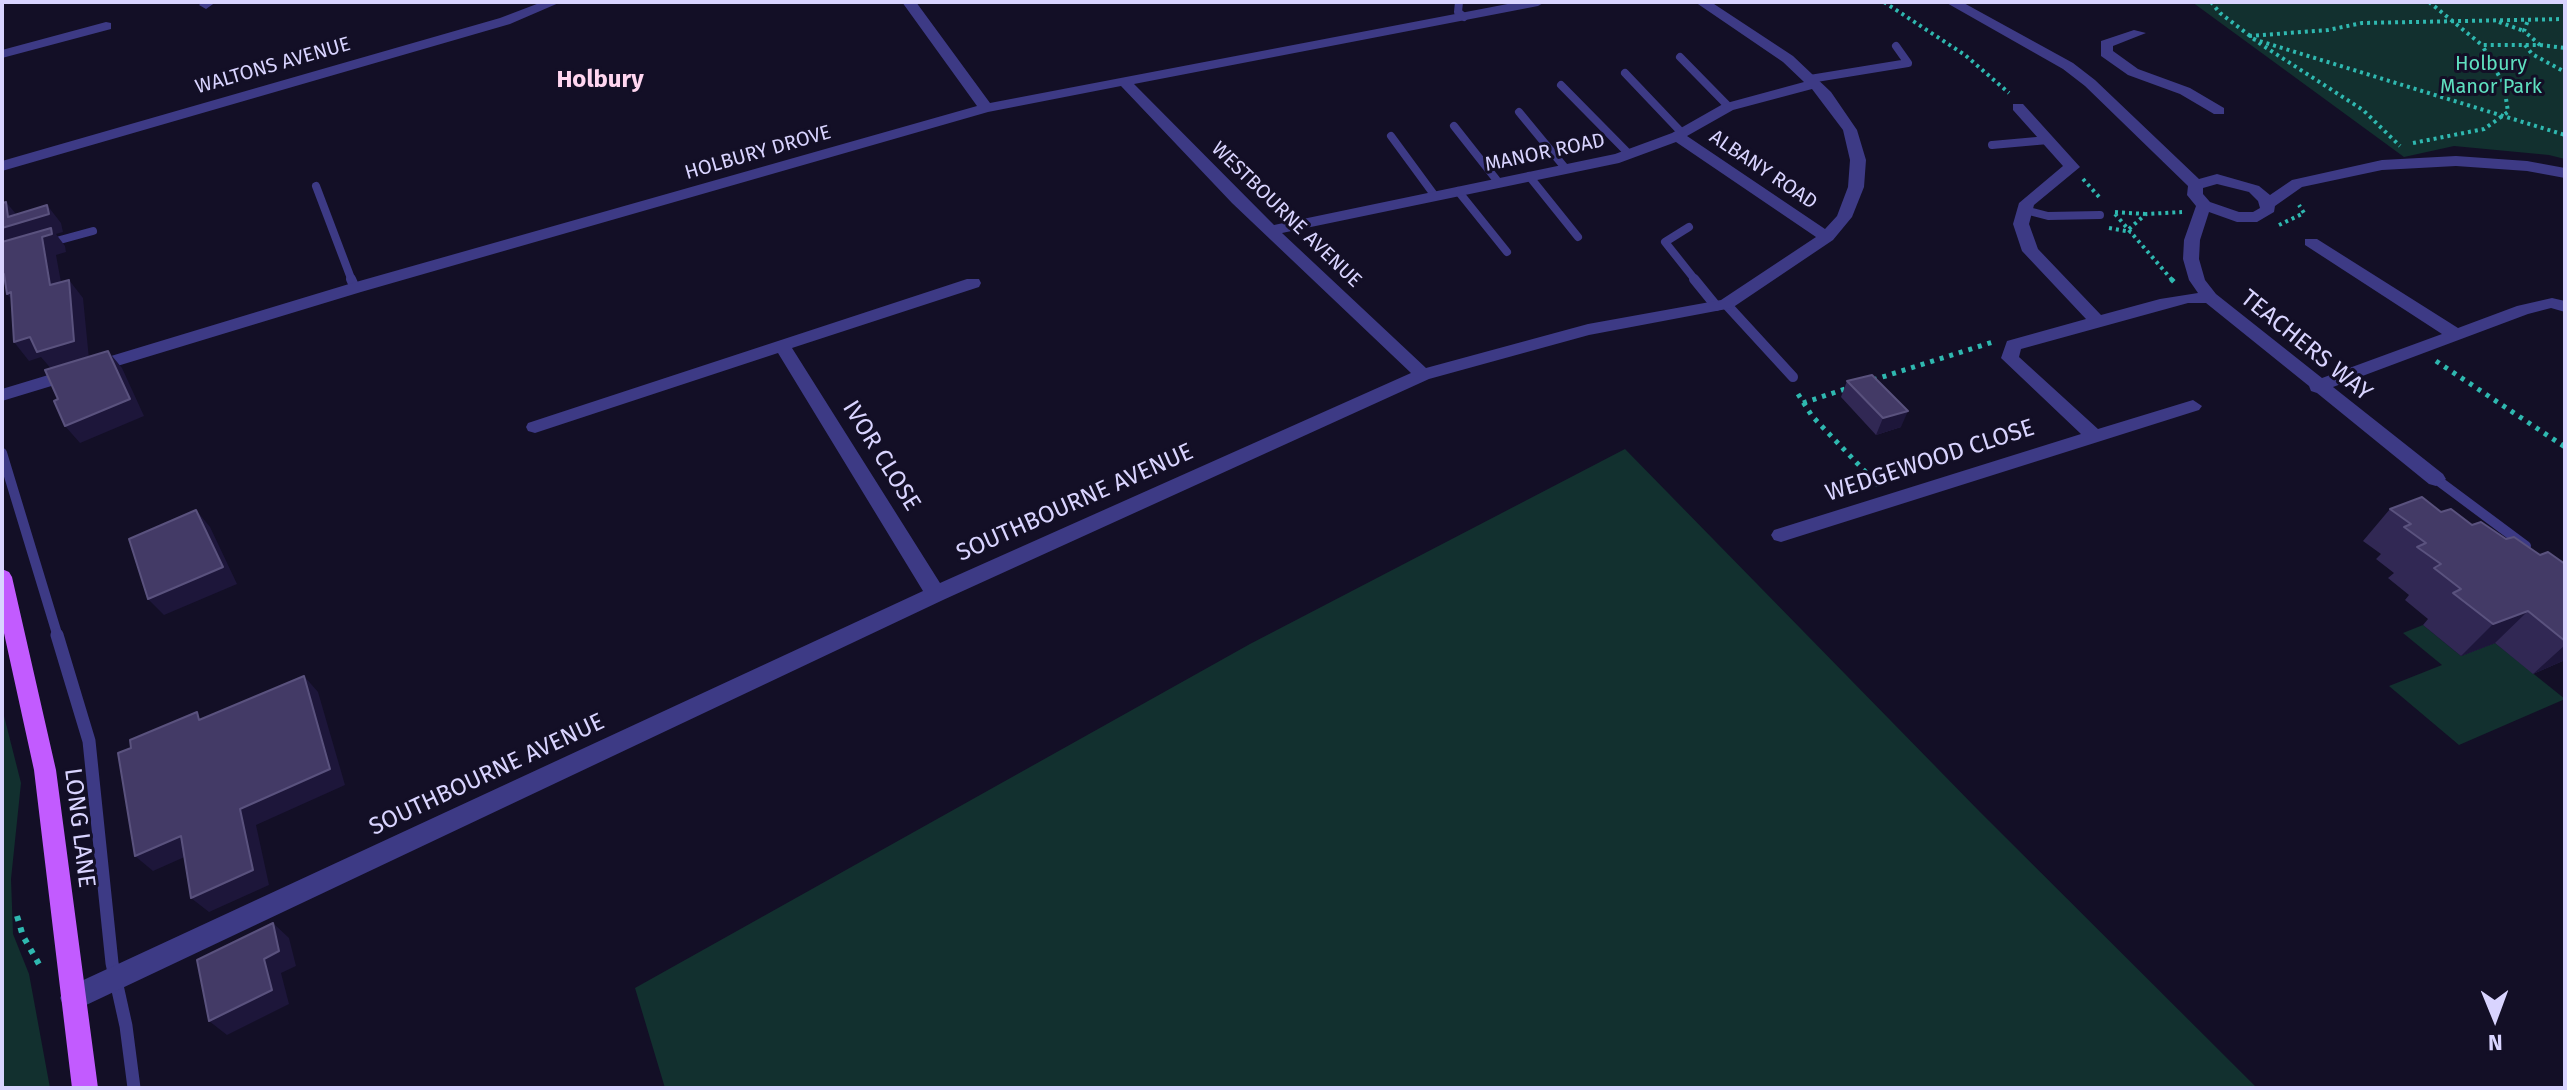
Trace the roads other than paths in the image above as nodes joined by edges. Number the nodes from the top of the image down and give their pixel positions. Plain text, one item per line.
1 (554, 2) edge
2 (909, 2) edge
3 (1538, 2) edge
4 (1702, 2) edge
5 (1952, 2) edge
6 (1502, 5) edge
7 (532, 7) edge
8 (1462, 10) edge
9 (106, 26) dead end
10 (83, 32) junction
11 (2139, 33) dead end
12 (1896, 46) dead end
13 (95, 48) dead end
14 (2, 54) edge
15 (1680, 57) dead end
16 (2117, 60) junction
17 (2068, 66) junction
18 (1625, 73) dead end
19 (1124, 81) junction
20 (1812, 82) junction
21 (1561, 85) dead end
22 (1729, 107) junction
23 (2018, 107) road end
24 (986, 108) junction
25 (2219, 111) dead end
26 (1519, 112) dead end
27 (1454, 126) dead end
28 (1680, 135) junction
29 (1391, 136) dead end
30 (2048, 140) junction
31 (1992, 145) dead end
32 (1629, 154) junction
33 (2169, 157) junction
34 (2, 166) edge
35 (1566, 169) junction
36 (2565, 173) edge
37 (1529, 176) junction
38 (2217, 179) junction
39 (1499, 183) junction
40 (2297, 183) junction
41 (2196, 185) junction
42 (316, 186) dead end
43 (2246, 186) junction
44 (1458, 191) junction
45 (1435, 196) junction
46 (2268, 204) junction
47 (2025, 210) junction
48 (2100, 215) dead end
49 (2202, 215) junction
50 (1689, 227) dead end
51 (1273, 230) junction
52 (93, 231) dead end
53 (1578, 237) dead end
54 (1827, 237) junction
55 (2311, 242) dead end
56 (32, 248) edge
57 (1507, 252) dead end
58 (973, 283) dead end
59 (355, 288) junction
60 (2210, 298) junction
61 (2561, 302) edge
62 (1721, 305) junction
63 (2096, 320) junction
64 (2456, 335) junction
65 (782, 346) junction
66 (1423, 375) junction
67 (1793, 377) road end
68 (2317, 387) junction
69 (2, 395) edge
70 (2193, 406) dead end
71 (535, 427) dead end
72 (2094, 436) junction
73 (2, 453) edge
74 (2436, 479) joint
75 (1781, 535) dead end
76 (2539, 556) edge
77 (2, 577) edge
78 (936, 594) junction
79 (117, 977) junction
80 (73, 998) junction
81 (85, 1088) edge
82 (134, 1088) edge

1 - 7 street, WALTONS AVENUE
2 - 24 street
3 - 6 street, HOLBURY DROVE
4 - 20 street, SOUTHBOURNE AVENUE
5 - 17 street
6 - 8 street, HOLBURY DROVE
7 - 34 street, WALTONS AVENUE
8 - 19 street, HOLBURY DROVE
9 - 10 street
10 - 13 street
10 - 14 street
11 - 16 street
12 - 20 lane
15 - 22 lane
16 - 17 street
16 - 25 street
17 - 33 street
18 - 28 lane
19 - 24 street, HOLBURY DROVE
19 - 51 street, WESTBOURNE AVENUE
20 - 22 street, MANOR ROAD
20 - 54 street, SOUTHBOURNE AVENUE
21 - 32 lane
22 - 28 street, MANOR ROAD
23 - 30 street
24 - 59 street, HOLBURY DROVE
26 - 35 lane
27 - 39 lane
28 - 32 street, MANOR ROAD
28 - 54 street, ALBANY ROAD
29 - 45 lane
30 - 31 lane
30 - 47 street
32 - 35 street, MANOR ROAD
33 - 38 street
33 - 41 street
35 - 37 street, MANOR ROAD
36 - 40 street
37 - 39 street, MANOR ROAD
37 - 53 lane
38 - 41 street
38 - 43 street
39 - 44 street, MANOR ROAD
40 - 43 street
40 - 46 street
41 - 49 street
42 - 59 lane
43 - 46 street
44 - 45 street, MANOR ROAD
44 - 57 lane
45 - 51 street, MANOR ROAD
46 - 49 street
47 - 48 lane
47 - 63 street
49 - 60 street, TEACHERS WAY
50 - 62 lane
51 - 66 street, WESTBOURNE AVENUE
52 - 56 lane
54 - 62 street, SOUTHBOURNE AVENUE
55 - 64 street
58 - 65 street
59 - 69 street, HOLBURY DROVE
60 - 63 street
60 - 68 street, TEACHERS WAY
61 - 64 street
62 - 66 street, SOUTHBOURNE AVENUE
62 - 67 lane
63 - 72 street, WEDGEWOOD CLOSE
64 - 68 street
65 - 71 street
65 - 78 street, IVOR CLOSE
66 - 78 street, SOUTHBOURNE AVENUE
68 - 74 street, TEACHERS WAY
70 - 72 street, WEDGEWOOD CLOSE
72 - 75 street, WEDGEWOOD CLOSE
73 - 79 lane
74 - 76 lane
77 - 80 main road, LONG LANE
78 - 79 street, SOUTHBOURNE AVENUE
79 - 80 street, SOUTHBOURNE AVENUE
79 - 82 lane
80 - 81 main road, LONG LANE

